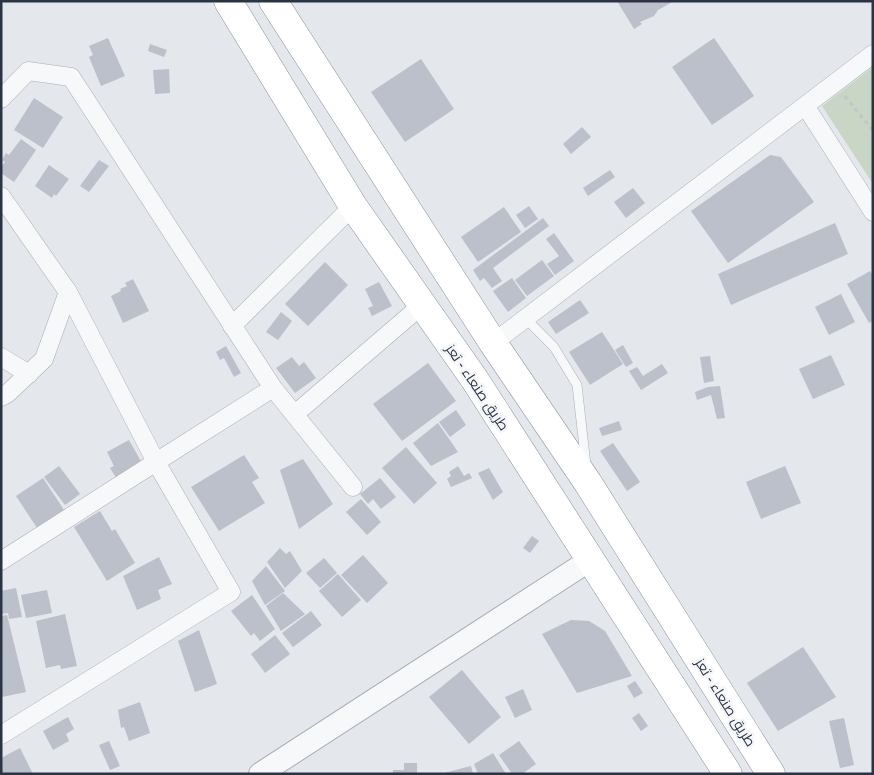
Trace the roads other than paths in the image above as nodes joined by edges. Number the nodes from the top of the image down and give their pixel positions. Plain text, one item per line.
1 (228, 1) edge
2 (273, 1) edge
3 (873, 54) edge
4 (1, 99) edge
5 (806, 107) junction
6 (1, 196) edge
7 (353, 206) junction
8 (873, 212) edge
9 (68, 292) junction
10 (422, 305) junction
11 (525, 318) junction
12 (232, 326) junction
13 (493, 343) junction
14 (1, 357) edge
15 (29, 374) junction
16 (273, 388) junction
17 (1, 397) edge
18 (294, 414) junction
19 (156, 462) junction
20 (588, 482) junction
21 (352, 487) dead end
22 (590, 560) junction
23 (1, 561) edge
24 (1, 735) edge
25 (260, 774) edge
26 (728, 774) edge
27 (771, 774) edge

1 - 7 highway, طريق صنعاء - تعز
2 - 13 highway, طريق صنعاء - تعز
3 - 5 street
4 - 12 street
5 - 8 street
5 - 11 street
6 - 9 street
7 - 10 highway, طريق صنعاء - تعز
7 - 12 street
9 - 15 street
9 - 19 street
10 - 18 street
10 - 22 highway, طريق صنعاء - تعز
11 - 13 street
11 - 20 lane
12 - 16 street
13 - 20 highway, طريق صنعاء - تعز
14 - 15 street
15 - 17 street
16 - 18 street
16 - 19 street
18 - 21 street
19 - 23 street
19 - 24 street
20 - 27 highway, طريق صنعاء - تعز
22 - 25 street
22 - 26 highway, طريق صنعاء - تعز

